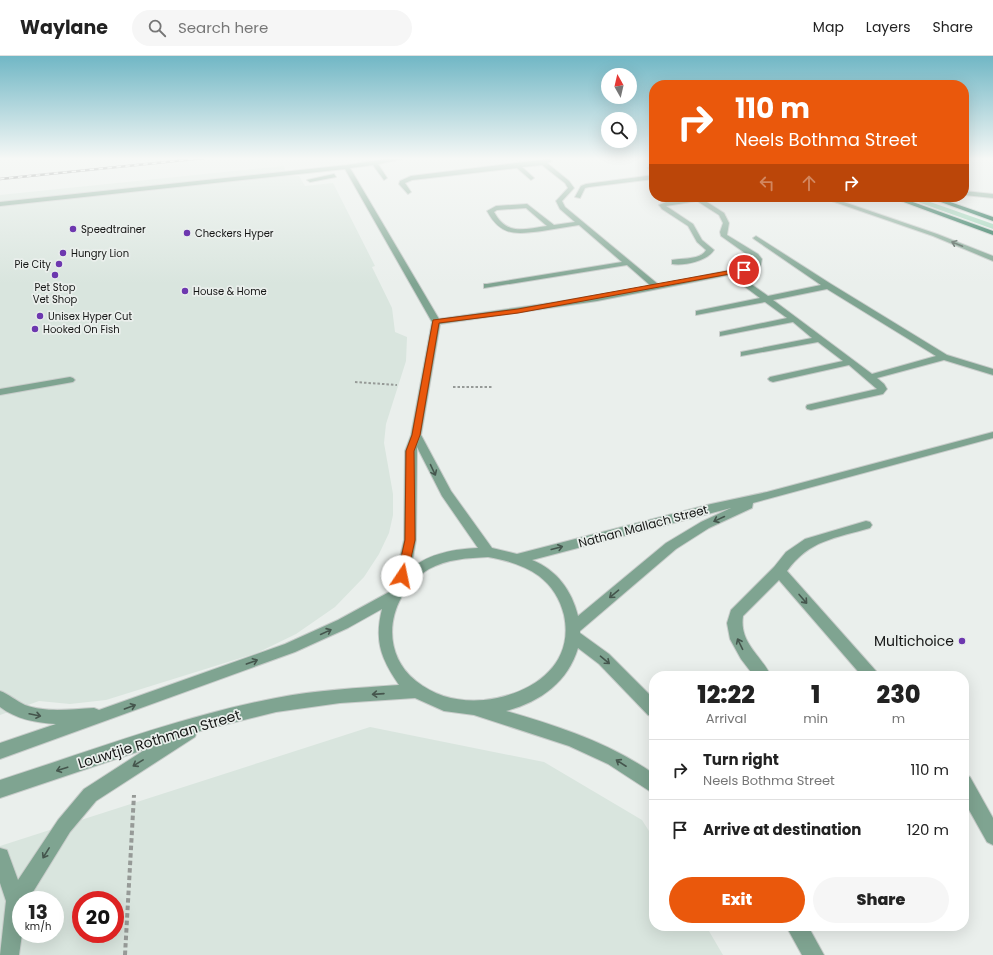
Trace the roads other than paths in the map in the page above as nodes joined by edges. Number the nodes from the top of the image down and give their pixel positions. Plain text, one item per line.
1 (45, 200) edge
2 (361, 200) edge
3 (560, 200) edge
4 (671, 202) edge
5 (702, 202) edge
6 (838, 202) edge
7 (907, 202) edge
8 (944, 202) edge
9 (0, 204) edge
10 (993, 219) edge
11 (580, 223) junction
12 (552, 227) junction
13 (993, 233) edge
14 (756, 238) dead end
15 (993, 259) edge
16 (674, 262) dead end
17 (628, 263) junction
18 (732, 273) junction
19 (487, 286) dead end
20 (828, 286) junction
21 (657, 287) junction
22 (767, 299) junction
23 (699, 313) dead end
24 (792, 320) junction
25 (436, 322) junction
26 (723, 334) dead end
27 (818, 339) junction
28 (744, 354) dead end
29 (944, 357) junction
30 (851, 362) junction
31 (993, 372) edge
32 (870, 377) junction
33 (773, 379) dead end
34 (70, 380) dead end
35 (0, 392) edge
36 (811, 407) dead end
37 (416, 435) junction
38 (993, 435) edge
39 (767, 496) junction
40 (866, 525) dead end
41 (488, 552) junction
42 (520, 558) junction
43 (779, 571) junction
44 (397, 592) junction
45 (573, 633) junction
46 (759, 671) edge
47 (867, 671) edge
48 (417, 691) junction
49 (0, 698) edge
50 (649, 705) edge
51 (474, 709) junction
52 (108, 714) junction
53 (207, 721) junction
54 (0, 751) edge
55 (649, 782) edge
56 (0, 789) edge
57 (969, 792) edge
58 (993, 836) edge
59 (0, 857) edge
60 (12, 891) edge
61 (22, 891) edge
62 (799, 931) edge
63 (12, 932) edge
64 (9, 955) edge
65 (814, 955) edge

1 - 9 street
2 - 25 street
3 - 11 street
4 - 16 street
5 - 18 street
15 -> 6 street
7 - 13 main road
8 - 10 main road
11 - 12 street
11 - 17 street
12 - 12 street
14 - 20 street
17 - 19 street
17 - 21 street
18 - 21 street
18 - 22 street
20 - 22 street
20 - 29 street
21 - 25 street
22 - 23 street
22 - 24 street
24 - 26 street
24 - 27 street
25 - 37 street
27 - 28 street
27 - 30 street
29 - 31 street
29 - 32 street
30 - 32 street
30 - 33 street
32 - 36 street
34 - 35 street
37 -> 41 street
37 - 44 street
38 - 39 street, Nathan Mallach Street
42 -> 39 street, Nathan Mallach Street
39 -> 45 street, Nathan Mallach Street
40 - 43 street
41 - 42 street
41 - 44 street
42 - 45 street
46 -> 43 street
43 -> 47 street
44 - 48 street
52 -> 44 street
45 -> 50 street
45 - 51 street
48 - 51 street
48 -> 53 street, Louwtjie Rothman Street
49 -> 52 street
55 -> 51 street
52 - 54 street
53 -> 56 street, Louwtjie Rothman Street
53 -> 61 street
57 - 58 street
59 - 60 street
62 - 65 street
63 - 64 street

